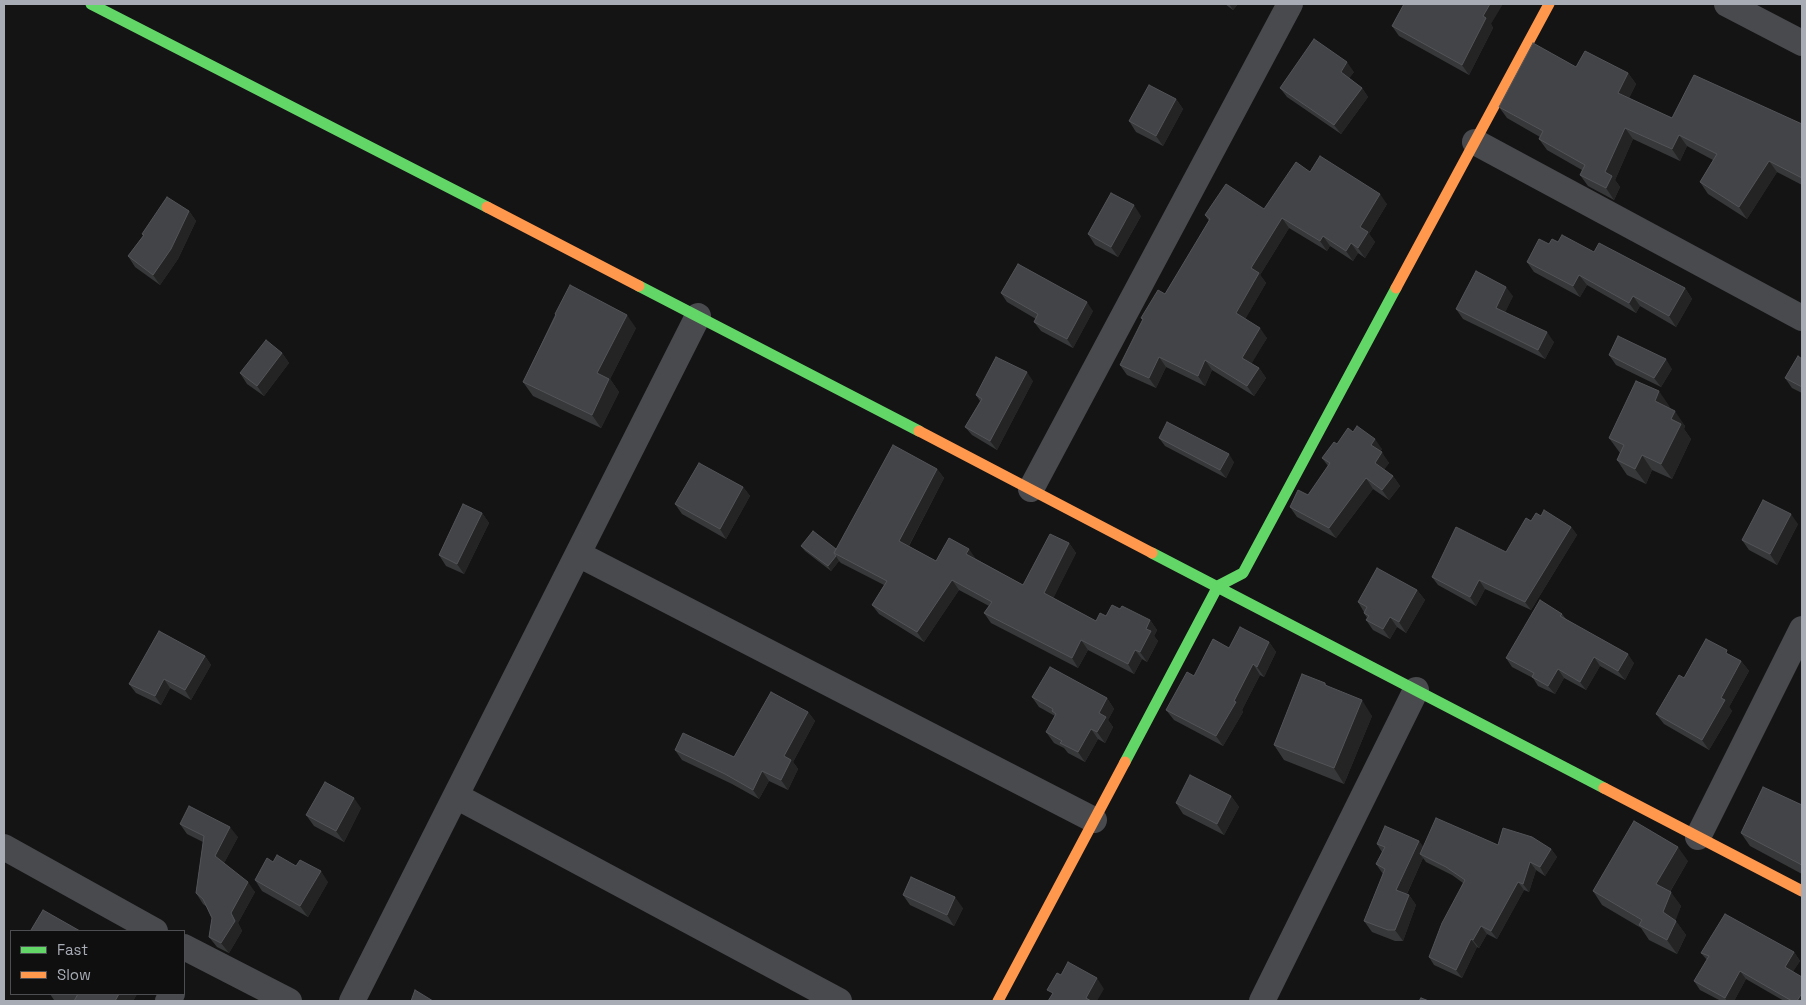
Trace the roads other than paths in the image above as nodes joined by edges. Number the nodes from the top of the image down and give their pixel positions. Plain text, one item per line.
1 (90, 4) edge
2 (1290, 4) edge
3 (1549, 4) edge
4 (1727, 4) edge
5 (1802, 43) edge
6 (1475, 142) junction
7 (698, 316) junction
8 (1802, 318) edge
9 (1030, 489) junction
10 (578, 554) junction
11 (1218, 586) junction
12 (1802, 629) edge
13 (1416, 690) junction
14 (456, 796) junction
15 (1094, 820) junction
16 (1698, 837) junction
17 (4, 847) edge
18 (1802, 892) edge
19 (152, 930) edge
20 (187, 956) edge
21 (289, 1001) edge
22 (352, 1001) edge
23 (839, 1001) edge
24 (998, 1001) edge
25 (1262, 1001) edge

1 - 7 street
2 - 9 street
3 - 6 street
4 - 5 street
6 - 8 street
6 - 11 street
7 - 9 street
7 - 10 street
9 - 11 street
10 - 14 street
10 - 15 street
11 - 13 street
11 - 15 street
12 - 16 street
13 - 16 street
13 - 25 street
14 - 22 street
14 - 23 street
15 - 24 street
16 - 18 street
17 - 19 street
20 - 21 street

